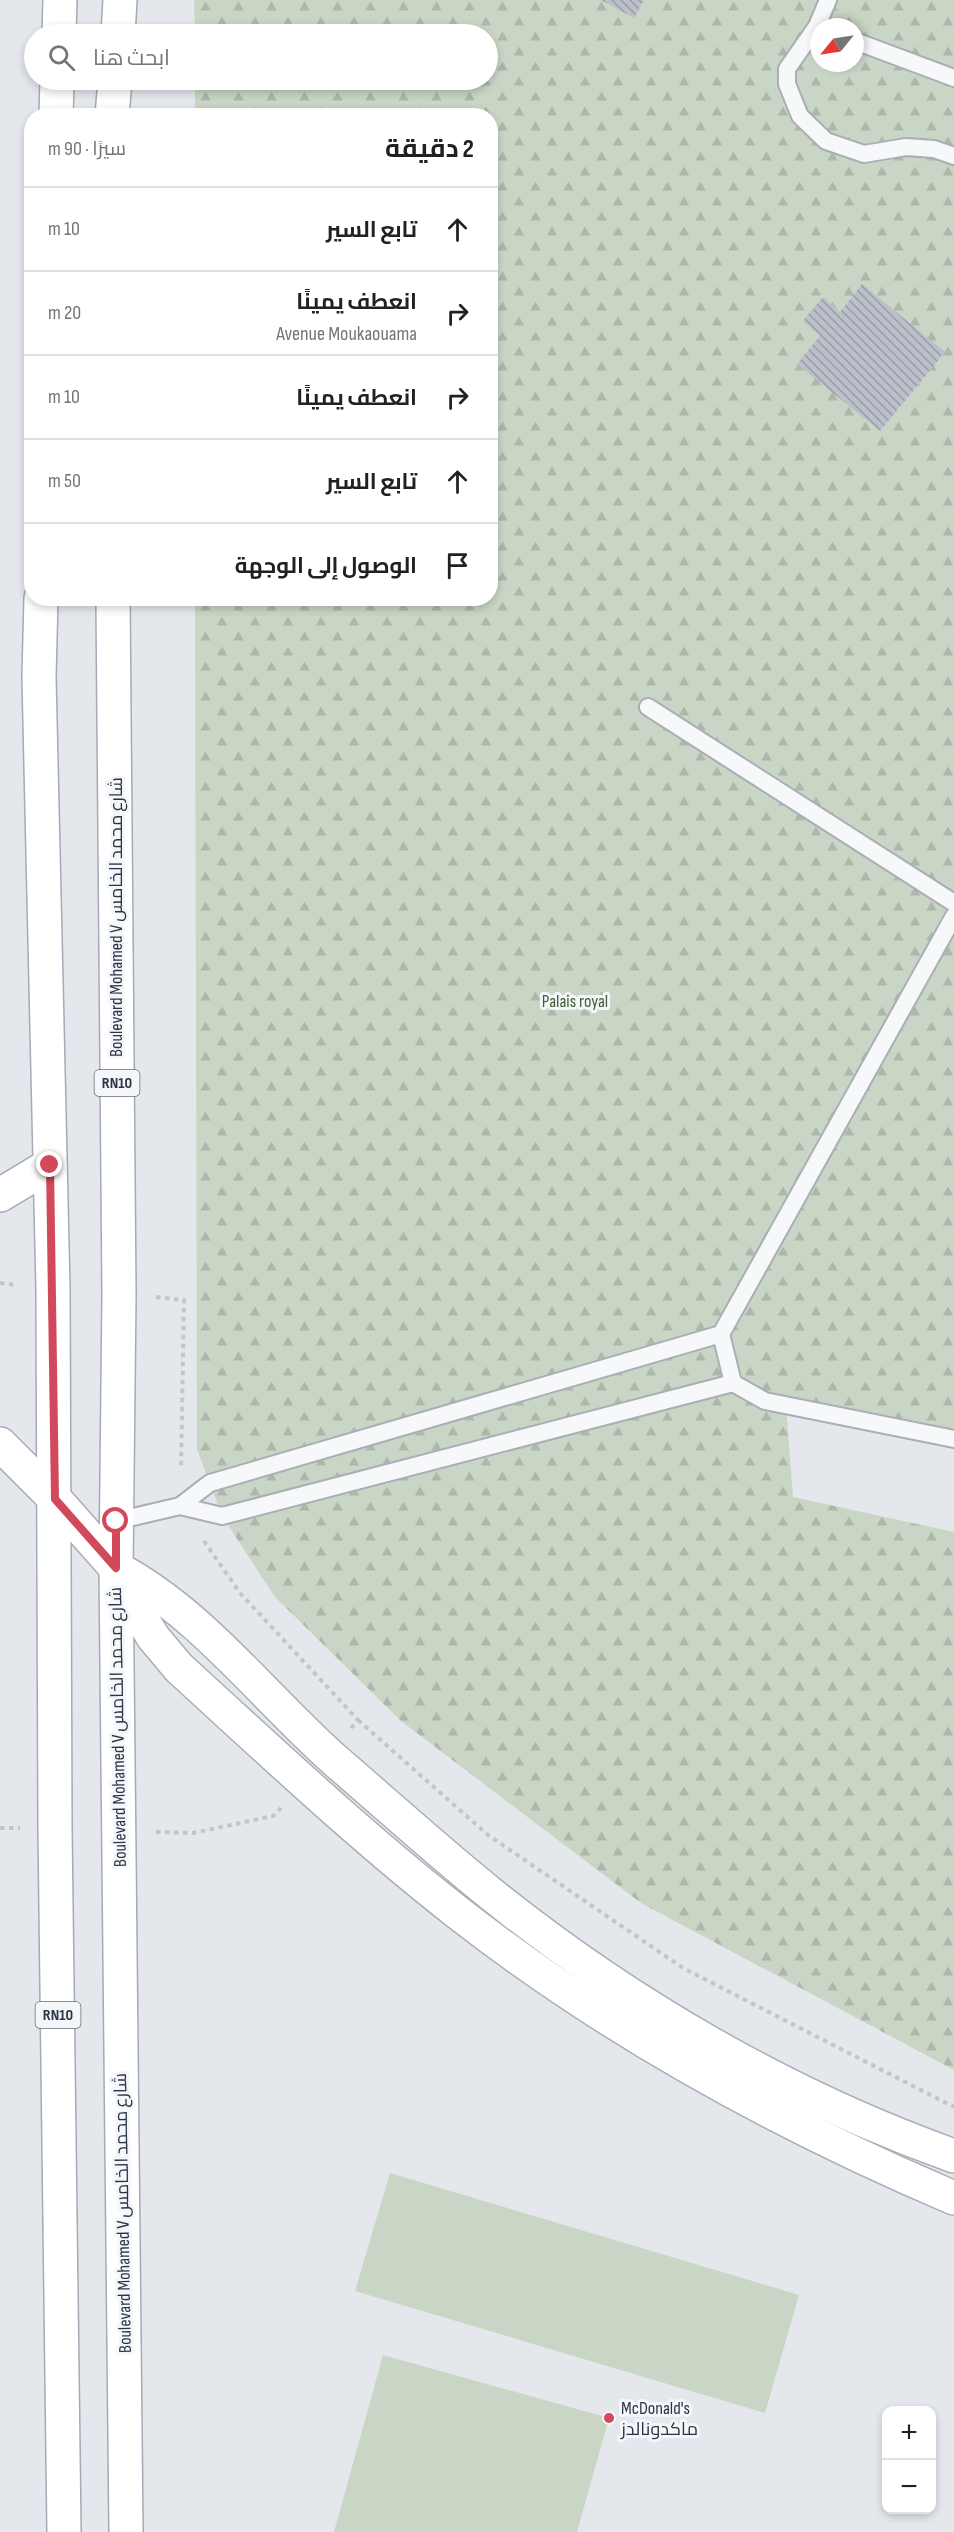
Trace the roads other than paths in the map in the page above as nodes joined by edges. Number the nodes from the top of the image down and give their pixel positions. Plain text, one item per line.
1 (60, 0) edge
2 (120, 0) edge
3 (828, 0) edge
4 (821, 18) edge
5 (59, 24) edge
6 (119, 24) edge
7 (810, 38) edge
8 (864, 43) edge
9 (954, 78) edge
10 (57, 90) edge
11 (114, 90) edge
12 (56, 108) edge
13 (113, 108) edge
14 (954, 156) edge
15 (41, 606) edge
16 (113, 606) edge
17 (648, 707) dead end
18 (954, 903) edge
19 (954, 916) edge
20 (50, 1165) junction
21 (0, 1195) edge
22 (721, 1334) junction
23 (733, 1383) junction
24 (954, 1439) edge
25 (0, 1444) edge
26 (55, 1499) junction
27 (180, 1506) junction
28 (116, 1521) junction
29 (116, 1568) junction
30 (954, 2156) edge
31 (954, 2198) edge
32 (64, 2532) edge
33 (126, 2532) edge

1 - 5 main road
2 - 6 main road
3 - 4 lane
7 - 14 lane
8 - 9 lane
10 - 12 main road
11 - 13 main road
15 - 20 main road, RN10
16 - 28 main road, Boulevard Mohamed V شارع محمد الخامس / RN10
17 - 18 lane
19 - 22 lane
20 - 21 main road
20 - 26 main road, RN10
22 - 23 lane
22 - 27 lane
23 - 24 lane
23 - 27 lane
25 - 26 main road
26 - 29 main road
26 - 32 main road, RN10
27 - 28 lane
28 - 29 main road, Boulevard Mohamed V شارع محمد الخامس / RN10
29 - 30 main road
29 - 31 main road
29 - 33 main road, Boulevard Mohamed V شارع محمد الخامس / RN10

